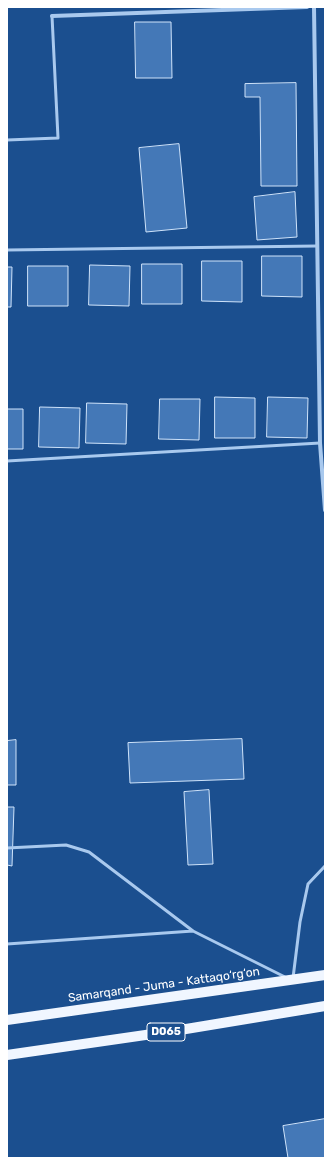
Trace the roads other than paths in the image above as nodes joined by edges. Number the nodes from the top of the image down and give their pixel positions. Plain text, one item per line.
1 (307, 7) edge
2 (314, 7) edge
3 (52, 16) joint
4 (7, 140) edge
5 (317, 246) junction
6 (7, 250) edge
7 (320, 444) junction
8 (7, 461) edge
9 (325, 510) edge
10 (7, 848) edge
11 (325, 866) edge
12 (193, 932) junction
13 (7, 944) edge
14 (325, 975) edge
15 (293, 981) junction
16 (325, 1006) edge
17 (7, 1020) edge
18 (7, 1055) edge

1 - 3 street
2 - 5 street
3 - 4 lane
5 - 6 lane
5 - 7 street
7 - 8 lane
7 - 9 street
10 - 12 lane
11 - 15 lane
12 - 13 lane
12 - 15 lane
14 - 15 main road, Samarqand - Juma - Kattaqo‘rg‘on
15 - 17 main road, Samarqand - Juma - Kattaqo‘rg‘on
16 - 18 main road, D065

